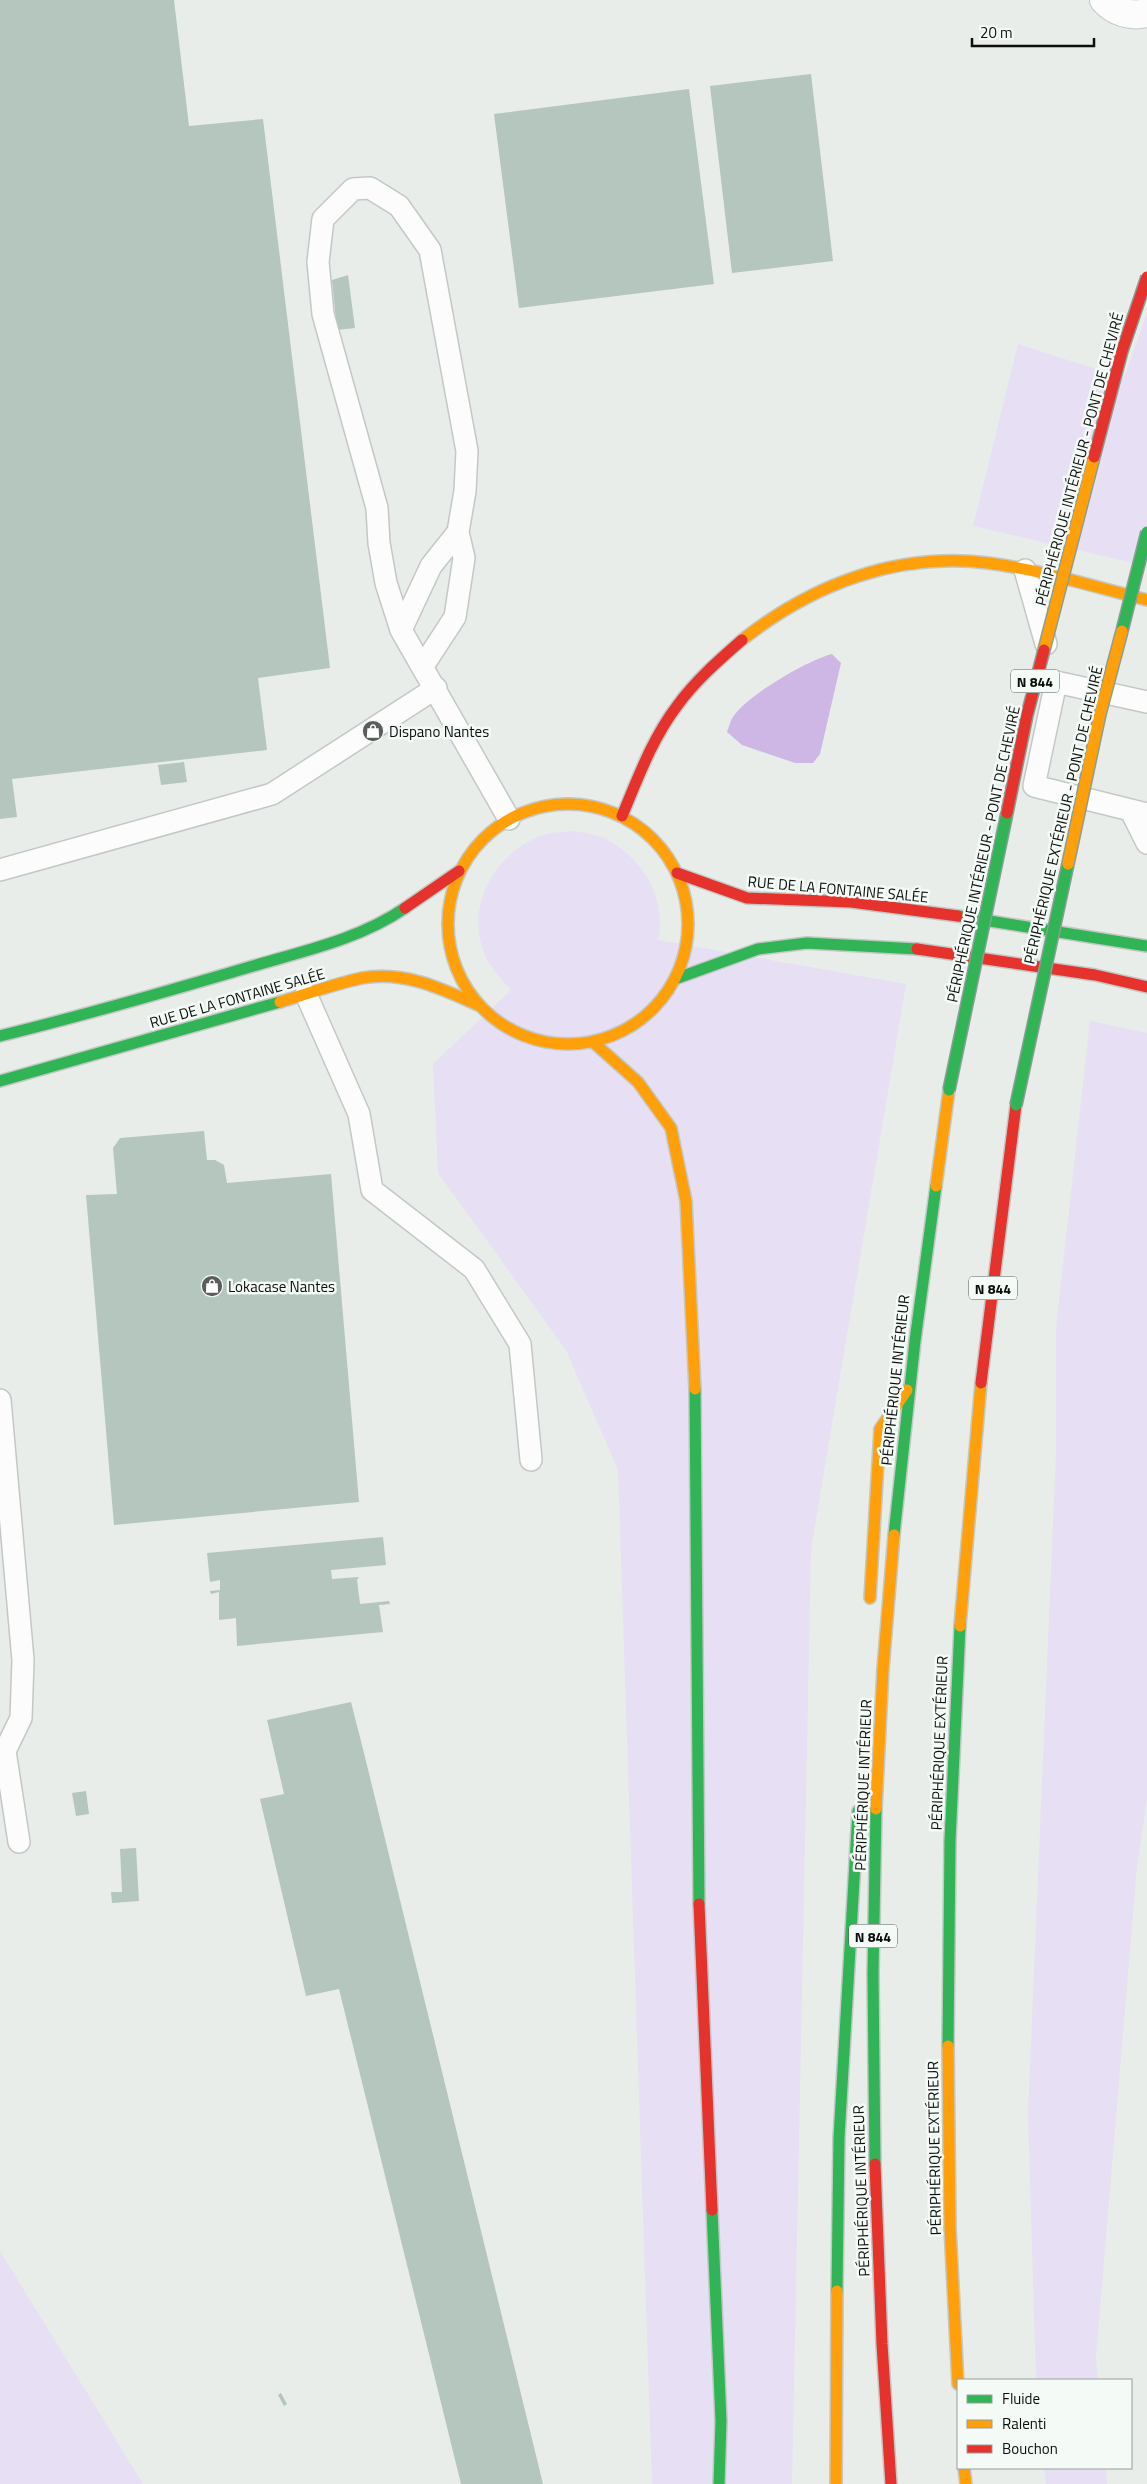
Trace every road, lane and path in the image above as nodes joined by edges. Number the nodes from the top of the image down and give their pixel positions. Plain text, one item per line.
1 (1104, 0) edge
2 (1147, 13) edge
3 (1147, 277) edge
4 (458, 532) junction
5 (1147, 532) edge
6 (1025, 570) junction
7 (1147, 600) edge
8 (401, 630) junction
9 (423, 666) junction
10 (1056, 682) junction
11 (436, 688) junction
12 (1147, 702) edge
13 (1139, 813) edge
14 (622, 816) junction
15 (509, 819) junction
16 (1147, 843) edge
17 (0, 870) edge
18 (459, 870) junction
19 (677, 873) junction
20 (1147, 946) edge
21 (675, 979) junction
22 (1147, 987) edge
23 (306, 994) junction
24 (480, 1006) junction
25 (5, 1034) edge
26 (0, 1040) edge
27 (593, 1042) junction
28 (0, 1081) edge
29 (949, 1090) joint
30 (1016, 1106) joint
31 (908, 1389) junction
32 (0, 1400) edge
33 (531, 1460) dead end
34 (870, 1607) dead end
35 (3, 1752) edge
36 (858, 1804) dead end
37 (19, 1842) dead end
38 (958, 2379) edge
39 (964, 2469) edge
40 (719, 2484) edge
41 (836, 2484) edge
42 (892, 2484) edge
43 (966, 2484) edge

1 - 2 street
3 - 29 main road, PÉRIPHÉRIQUE INTÉRIEUR - PONT DE CHEVIRÉ / N 844, bridge
4 - 8 lane
4 - 8 lane
4 - 9 lane
5 - 30 main road, PÉRIPHÉRIQUE EXTÉRIEUR - PONT DE CHEVIRÉ / N 844, bridge
6 - 7 main road
6 - 10 lane
6 - 14 main road
8 - 9 lane
9 - 11 lane
10 - 12 lane
10 - 13 lane
11 - 15 lane
11 - 17 lane
13 - 16 lane
14 - 15 main road
14 - 19 main road
15 - 18 main road
18 - 24 main road
18 - 25 main road, RUE DE LA FONTAINE SALÉE
19 - 20 main road, RUE DE LA FONTAINE SALÉE
19 - 21 main road
21 - 22 main road
21 - 27 main road
23 - 24 main road, RUE DE LA FONTAINE SALÉE
23 - 28 main road, RUE DE LA FONTAINE SALÉE
23 - 33 lane
24 - 27 main road
25 - 26 main road
27 - 40 main road
29 - 31 main road, PÉRIPHÉRIQUE INTÉRIEUR / N 844
30 - 38 main road, PÉRIPHÉRIQUE EXTÉRIEUR / N 844
31 - 34 main road
31 - 42 main road, PÉRIPHÉRIQUE INTÉRIEUR / N 844
32 - 35 lane
35 - 37 lane
36 - 41 main road
39 - 43 main road

